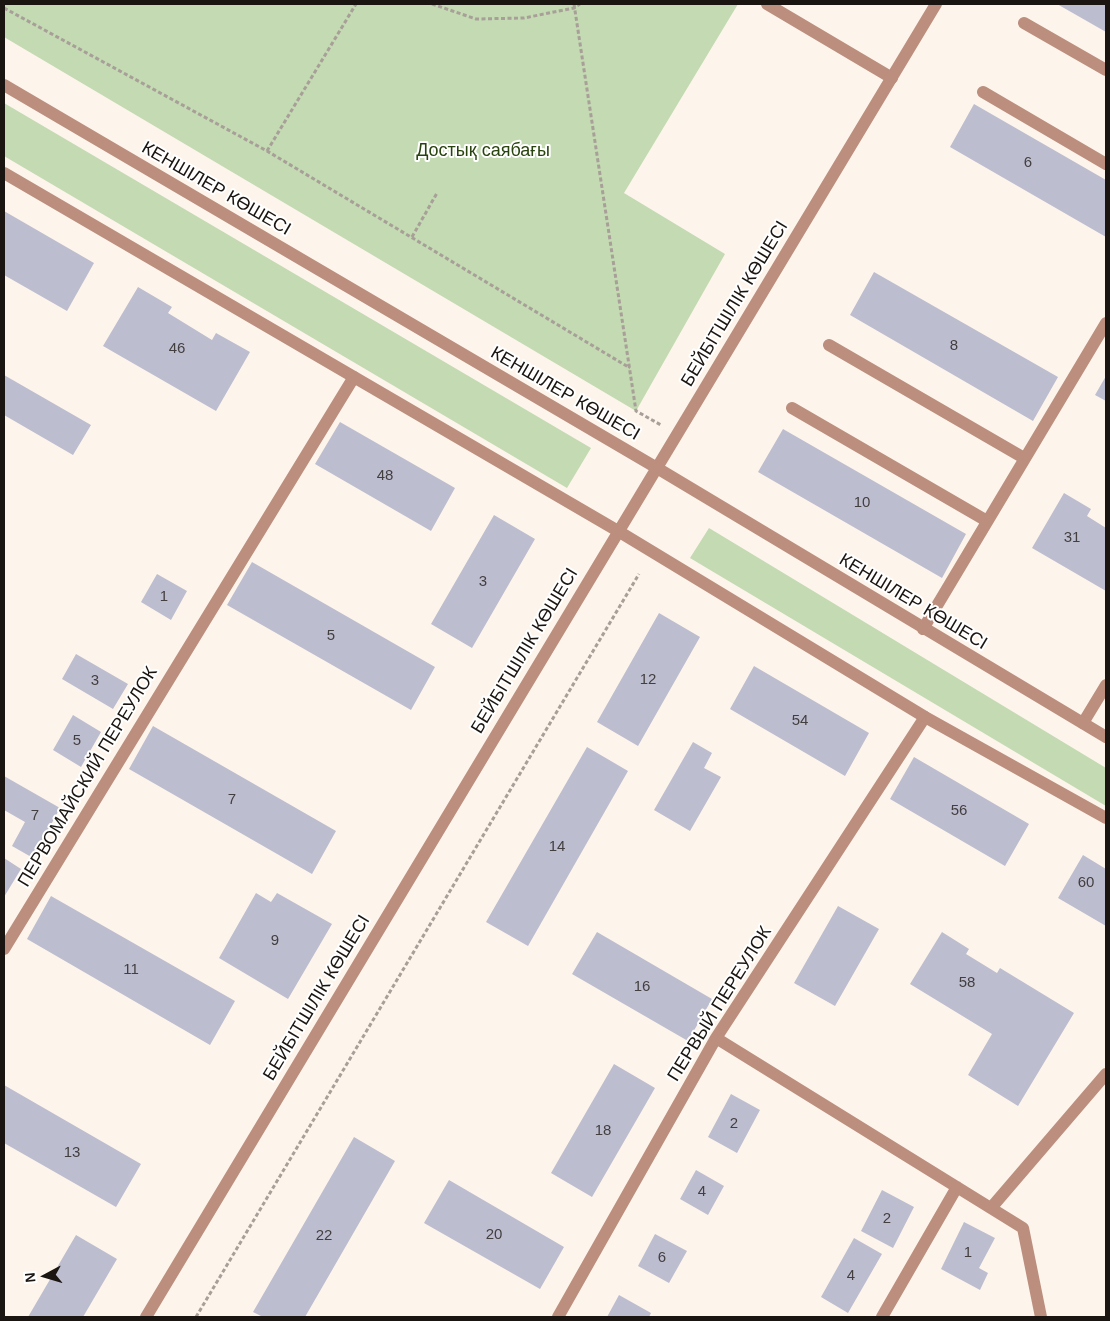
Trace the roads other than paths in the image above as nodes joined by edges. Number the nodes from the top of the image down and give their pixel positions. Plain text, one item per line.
1 (767, 4) edge
2 (936, 4) edge
3 (1024, 23) dead end
4 (1106, 70) edge
5 (892, 78) junction
6 (4, 85) edge
7 (983, 92) dead end
8 (1106, 164) edge
9 (4, 173) edge
10 (1106, 323) edge
11 (829, 345) dead end
12 (354, 377) junction
13 (792, 408) dead end
14 (1024, 458) junction
15 (656, 468) junction
16 (988, 521) junction
17 (618, 531) junction
18 (923, 629) junction
19 (1106, 685) edge
20 (925, 717) junction
21 (1083, 723) junction
22 (1106, 737) edge
23 (1106, 818) edge
24 (4, 949) edge
25 (716, 1038) junction
26 (1106, 1074) edge
27 (957, 1187) junction
28 (991, 1208) junction
29 (146, 1317) edge
30 (558, 1317) edge
31 (882, 1317) edge
32 (1041, 1317) edge

1 - 5 street
2 - 5 street, БЕЙБІТШІЛІК КӨШЕСІ
3 - 4 street
5 - 15 street, БЕЙБІТШІЛІК КӨШЕСІ
6 - 15 street, КЕНШІЛЕР КӨШЕСІ
7 - 8 street
9 - 12 street
10 - 14 street
11 - 14 street
12 - 17 street
12 - 24 street, ПЕРВОМАЙСКИЙ ПЕРЕУЛОК
13 - 16 street
14 - 16 street
15 - 17 street, БЕЙБІТШІЛІК КӨШЕСІ
15 - 18 street, КЕНШІЛЕР КӨШЕСІ
16 - 18 street
17 - 20 street
17 - 29 street, БЕЙБІТШІЛІК КӨШЕСІ
18 - 21 street, КЕНШІЛЕР КӨШЕСІ
19 - 21 street
20 - 23 street
20 - 25 street, ПЕРВЫЙ ПЕРЕУЛОК
21 - 22 street, КЕНШІЛЕР КӨШЕСІ
25 - 27 street
25 - 30 street, ПЕРВЫЙ ПЕРЕУЛОК
26 - 28 street
27 - 28 street
27 - 31 street
28 - 32 street

